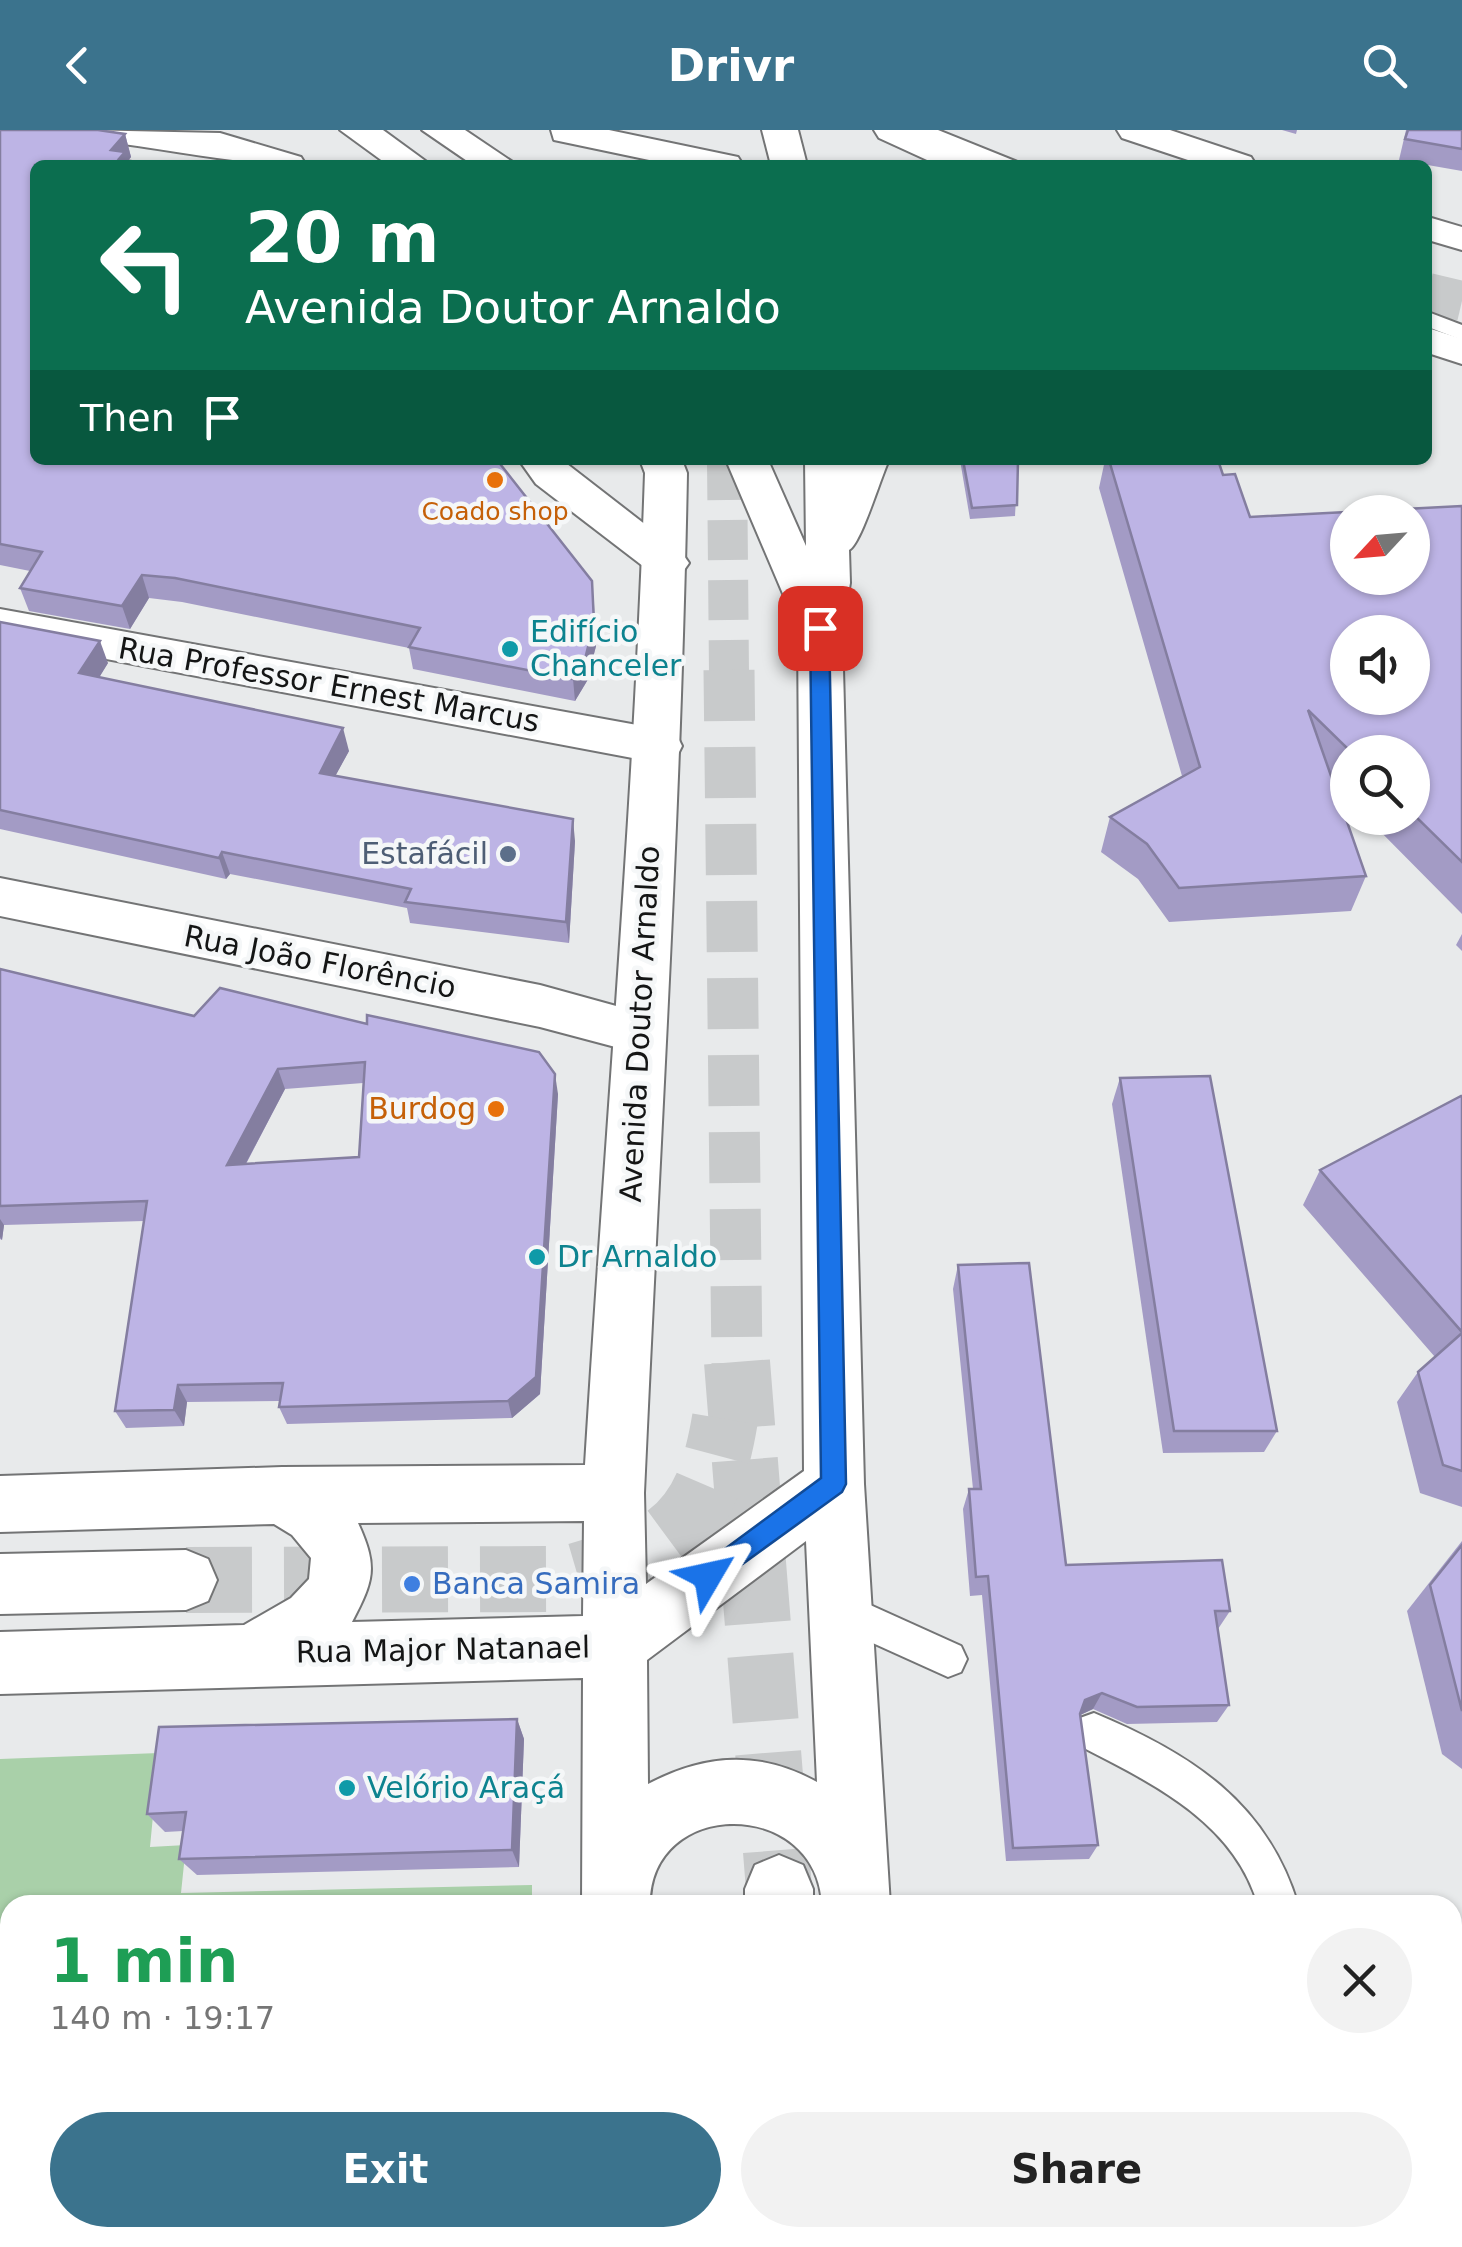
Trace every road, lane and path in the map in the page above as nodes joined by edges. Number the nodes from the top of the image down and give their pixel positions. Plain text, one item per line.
1 (100, 130) edge
2 (440, 130) edge
3 (780, 130) edge
4 (892, 130) edge
5 (918, 130) edge
6 (1135, 130) edge
7 (356, 131) edge
8 (568, 132) dead end
9 (272, 160) edge
10 (405, 160) edge
11 (491, 160) edge
12 (702, 160) edge
13 (788, 160) edge
14 (955, 160) edge
15 (1000, 160) edge
16 (1223, 160) edge
17 (1432, 229) edge
18 (1462, 239) edge
19 (544, 465) edge
20 (663, 465) edge
21 (749, 465) edge
22 (826, 465) edge
23 (866, 465) edge
24 (667, 563) junction
25 (0, 624) edge
26 (821, 624) junction
27 (659, 746) junction
28 (0, 897) edge
29 (638, 1032) junction
30 (834, 1484) junction
31 (614, 1494) junction
32 (282, 1495) junction
33 (0, 1504) edge
34 (186, 1580) tunnel mouth
35 (0, 1584) edge
36 (837, 1608) junction
37 (613, 1646) junction
38 (250, 1654) junction
39 (948, 1660) dead end
40 (0, 1663) edge
41 (1094, 1732) edge
42 (616, 1889) edge
43 (856, 1893) edge
44 (1276, 1895) edge

1 - 9 main road
2 - 11 main road
3 - 13 main road
4 - 14 main road
5 - 15 lane
6 - 16 main road
7 - 10 main road
8 - 12 main road
17 - 18 main road
19 - 24 main road
20 - 24 main road, Avenida Doutor Arnaldo
21 - 26 main road
22 - 26 main road
23 - 26 main road
24 - 27 main road, Avenida Doutor Arnaldo
25 - 27 main road, Rua Professor Ernest Marcus
26 - 30 main road
27 - 29 main road, Avenida Doutor Arnaldo
28 - 29 main road, Rua João Florêncio
29 - 31 main road, Avenida Doutor Arnaldo
30 - 36 main road
30 - 37 main road, Rua Major Natanael
31 - 32 main road
31 - 37 main road, Avenida Doutor Arnaldo
32 - 33 main road
32 - 38 main road
34 - 35 main road
36 - 39 lane
36 - 43 main road
37 - 38 main road, Rua Major Natanael
37 - 42 main road, Avenida Doutor Arnaldo
38 - 40 main road, Rua Major Natanael
41 - 44 lane
42 - 43 main road

